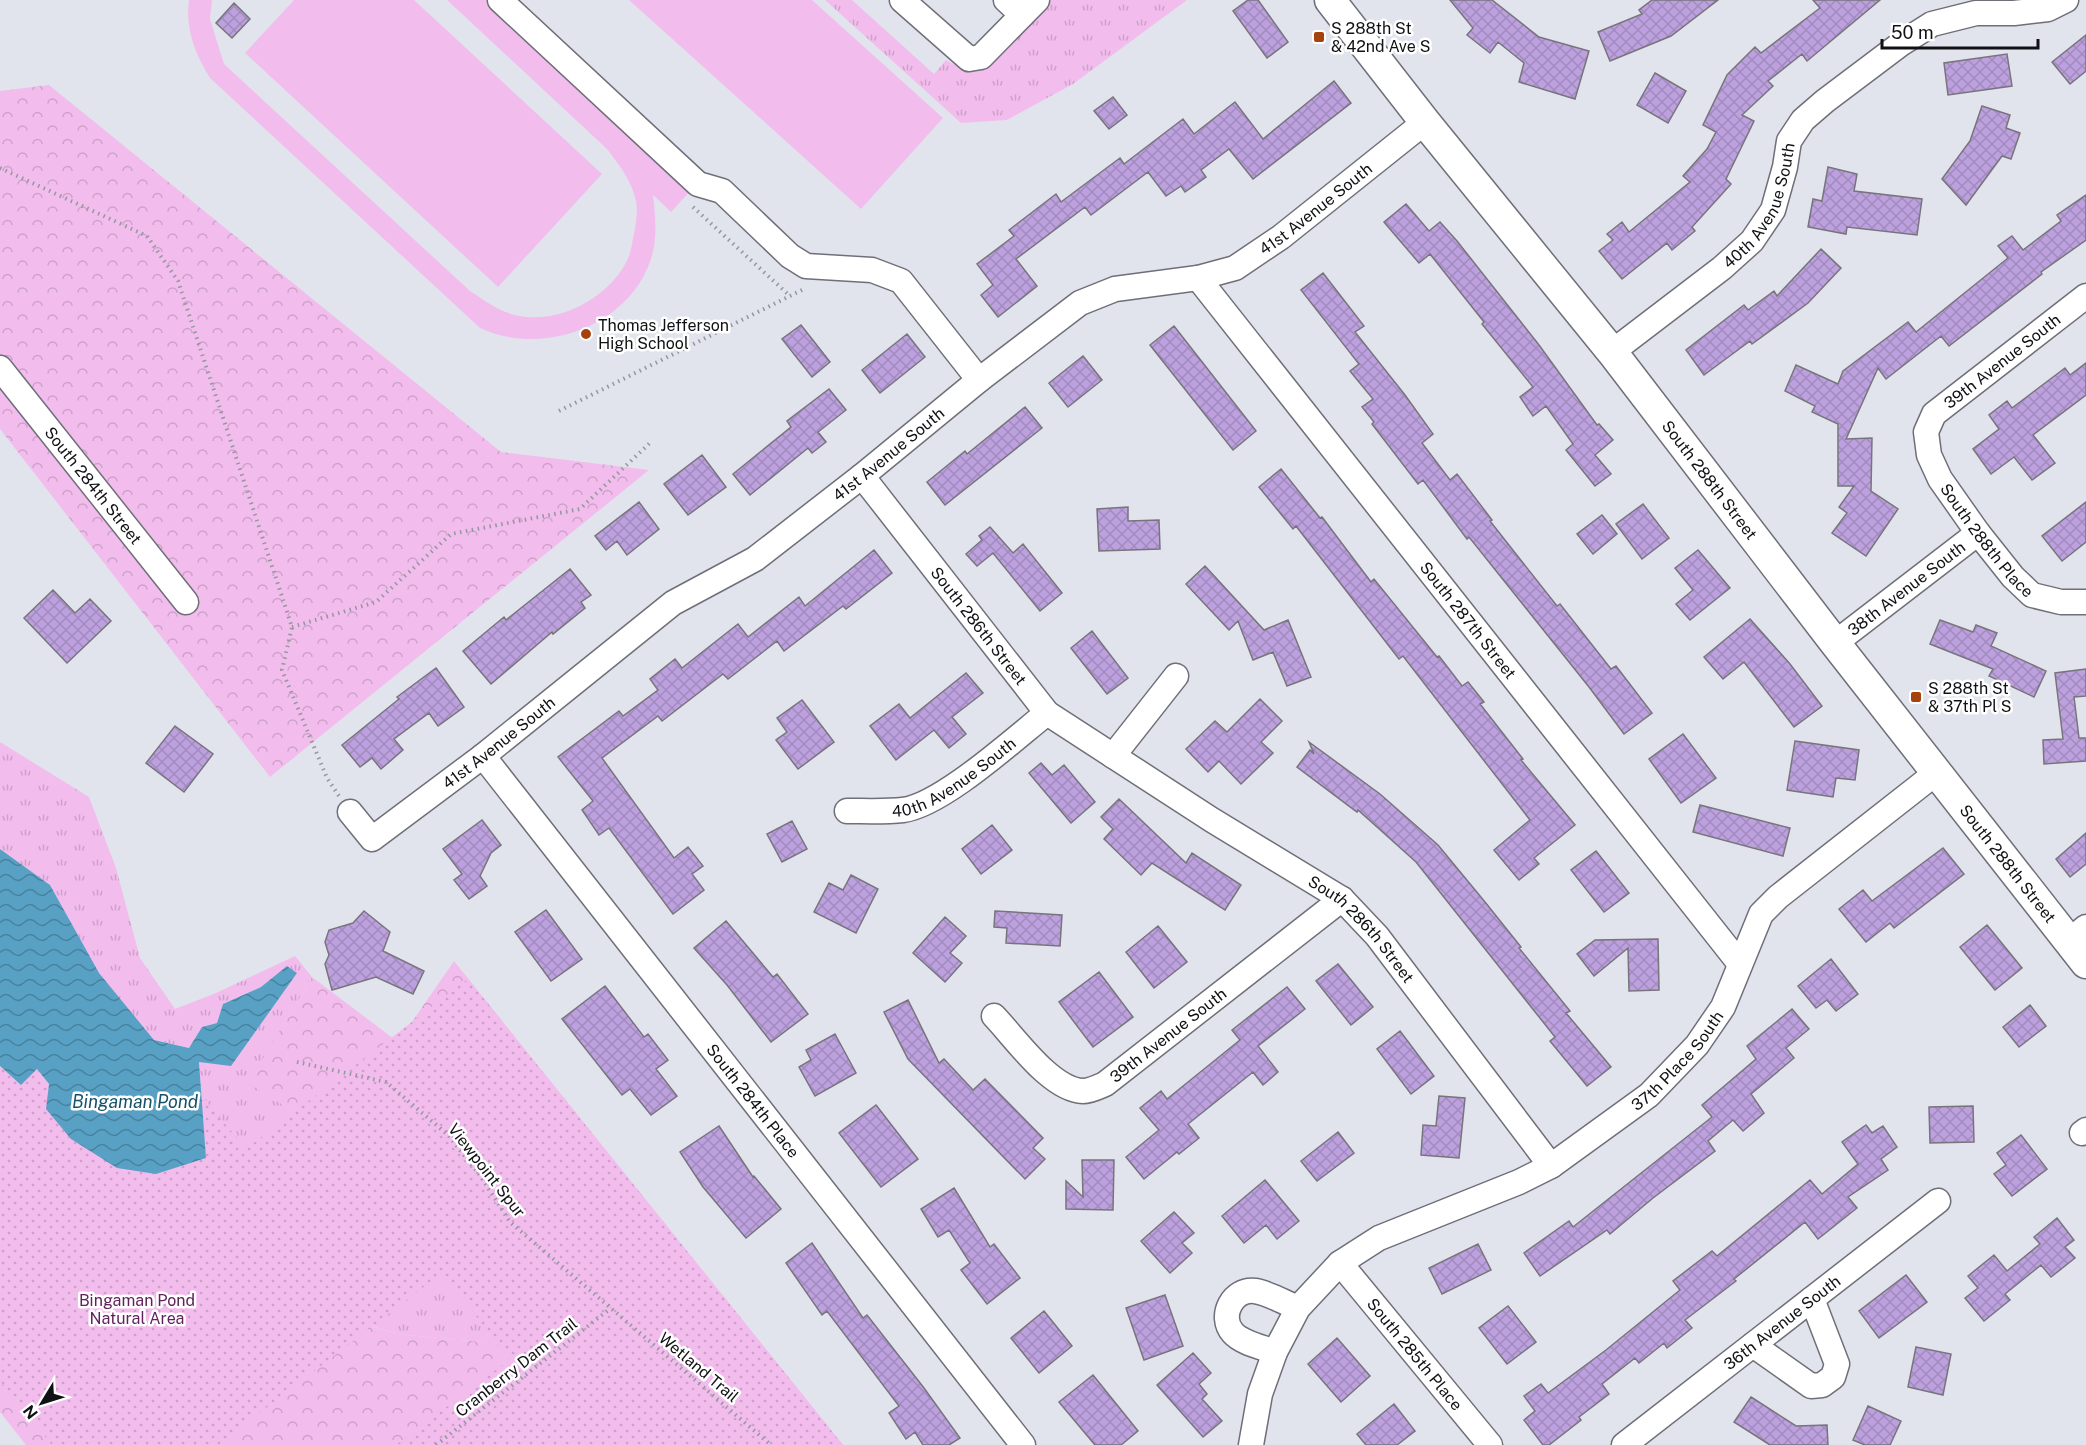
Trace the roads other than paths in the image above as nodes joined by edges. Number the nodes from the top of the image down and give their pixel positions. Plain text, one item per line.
1 (500, 0) edge
2 (902, 0) edge
3 (1330, 0) edge
4 (2066, 0) edge
5 (1022, 5) edge
6 (1425, 122) junction
7 (1198, 278) junction
8 (2086, 297) edge
9 (1612, 352) junction
10 (0, 368) edge
11 (979, 380) junction
12 (1926, 432) joint
13 (862, 476) junction
14 (1978, 533) junction
15 (186, 602) dead end
16 (2086, 602) edge
17 (1835, 643) junction
18 (1176, 676) dead end
19 (1047, 713) junction
20 (483, 756) junction
21 (1113, 756) junction
22 (1936, 773) junction
23 (847, 811) dead end
24 (350, 812) road end
25 (1342, 899) junction
26 (2080, 944) edge
27 (1740, 964) junction
28 (994, 1016) dead end
29 (1551, 1166) junction
30 (1938, 1201) dead end
31 (1340, 1263) junction
32 (1812, 1299) junction
33 (1298, 1308) junction
34 (1752, 1345) junction
35 (1275, 1352) junction
36 (1023, 1445) edge
37 (1251, 1445) edge
38 (1490, 1445) edge
39 (1624, 1445) edge

1 - 11 street
2 - 5 street
3 - 6 main road, South 288th Street
4 - 9 street, 40th Avenue South
6 - 7 street, 41st Avenue South
6 - 9 main road, South 288th Street
7 - 11 street, 41st Avenue South
7 - 27 street, South 287th Street
8 - 12 street, 39th Avenue South
9 - 17 main road, South 288th Street
10 - 15 street, South 284th Street
11 - 13 street, 41st Avenue South
12 - 14 street, South 288th Place
13 - 19 street, South 286th Street
13 - 20 street, 41st Avenue South
14 - 16 street, South 288th Place
14 - 17 street, 38th Avenue South
17 - 22 main road, South 288th Street
18 - 21 street
19 - 21 street, South 286th Street
19 - 23 street, 40th Avenue South
20 - 24 street, 41st Avenue South
20 - 36 street, South 284th Place
21 - 25 street, South 286th Street
22 - 26 main road, South 288th Street
22 - 27 street, 37th Place South
25 - 28 street, 39th Avenue South
25 - 29 street, South 286th Street
27 - 29 street, 37th Place South
29 - 31 street, 37th Place South
30 - 32 street, 36th Avenue South
31 - 33 street, 37th Place South
31 - 38 street, South 285th Place
32 - 34 street, 36th Avenue South
32 - 34 street
33 - 35 street
33 - 35 street
34 - 39 street, 36th Avenue South
35 - 37 street

